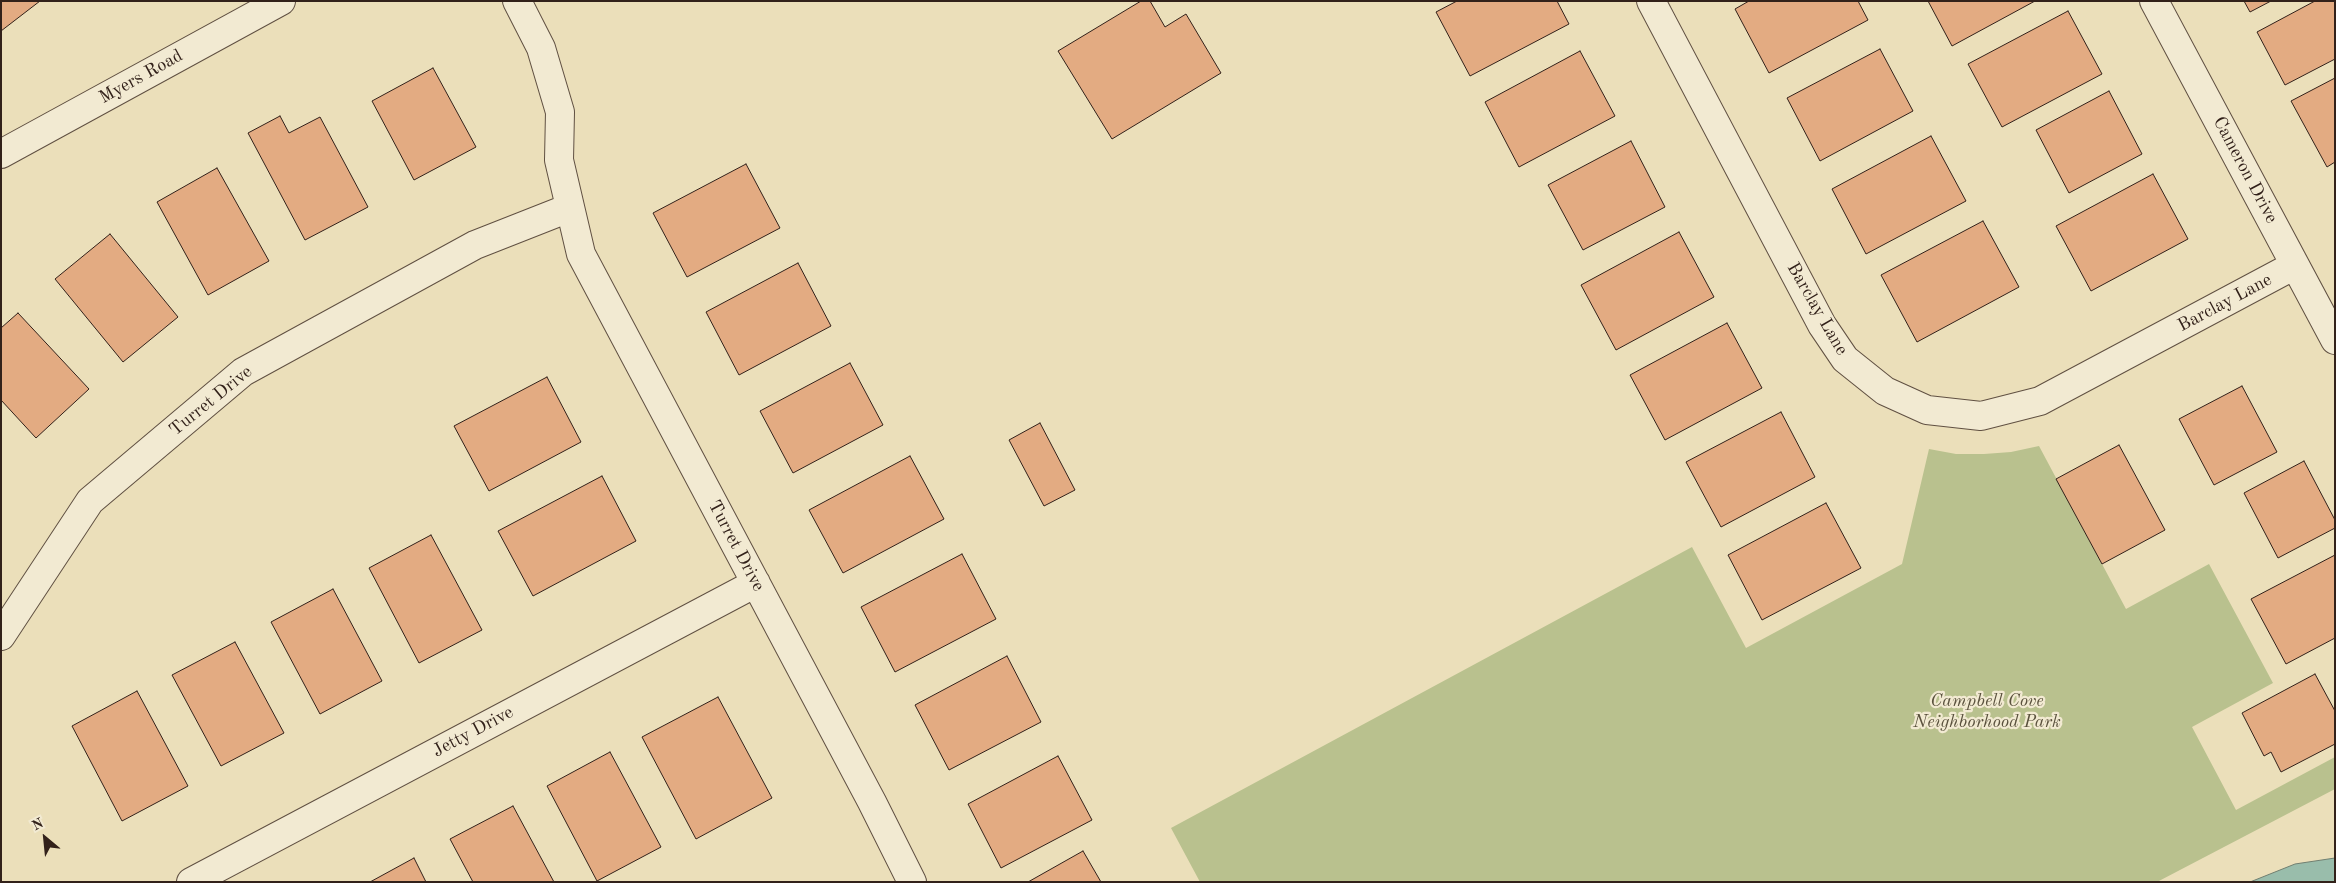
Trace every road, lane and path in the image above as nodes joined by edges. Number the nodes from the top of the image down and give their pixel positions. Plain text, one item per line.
1 (280, 1) edge
2 (517, 1) edge
3 (1651, 1) edge
4 (2154, 1) edge
5 (1, 154) edge
6 (569, 208) junction
7 (2295, 265) junction
8 (2335, 340) edge
9 (756, 583) junction
10 (1, 636) edge
11 (191, 882) edge
12 (912, 882) edge

1 - 5 street, Myers Road
2 - 6 street, Turret Drive
3 - 7 street, Barclay Lane
4 - 7 street, Cameron Drive
6 - 9 street, Turret Drive
6 - 10 street, Turret Drive
7 - 8 street, Cameron Drive
9 - 11 street, Jetty Drive
9 - 12 street, Turret Drive

